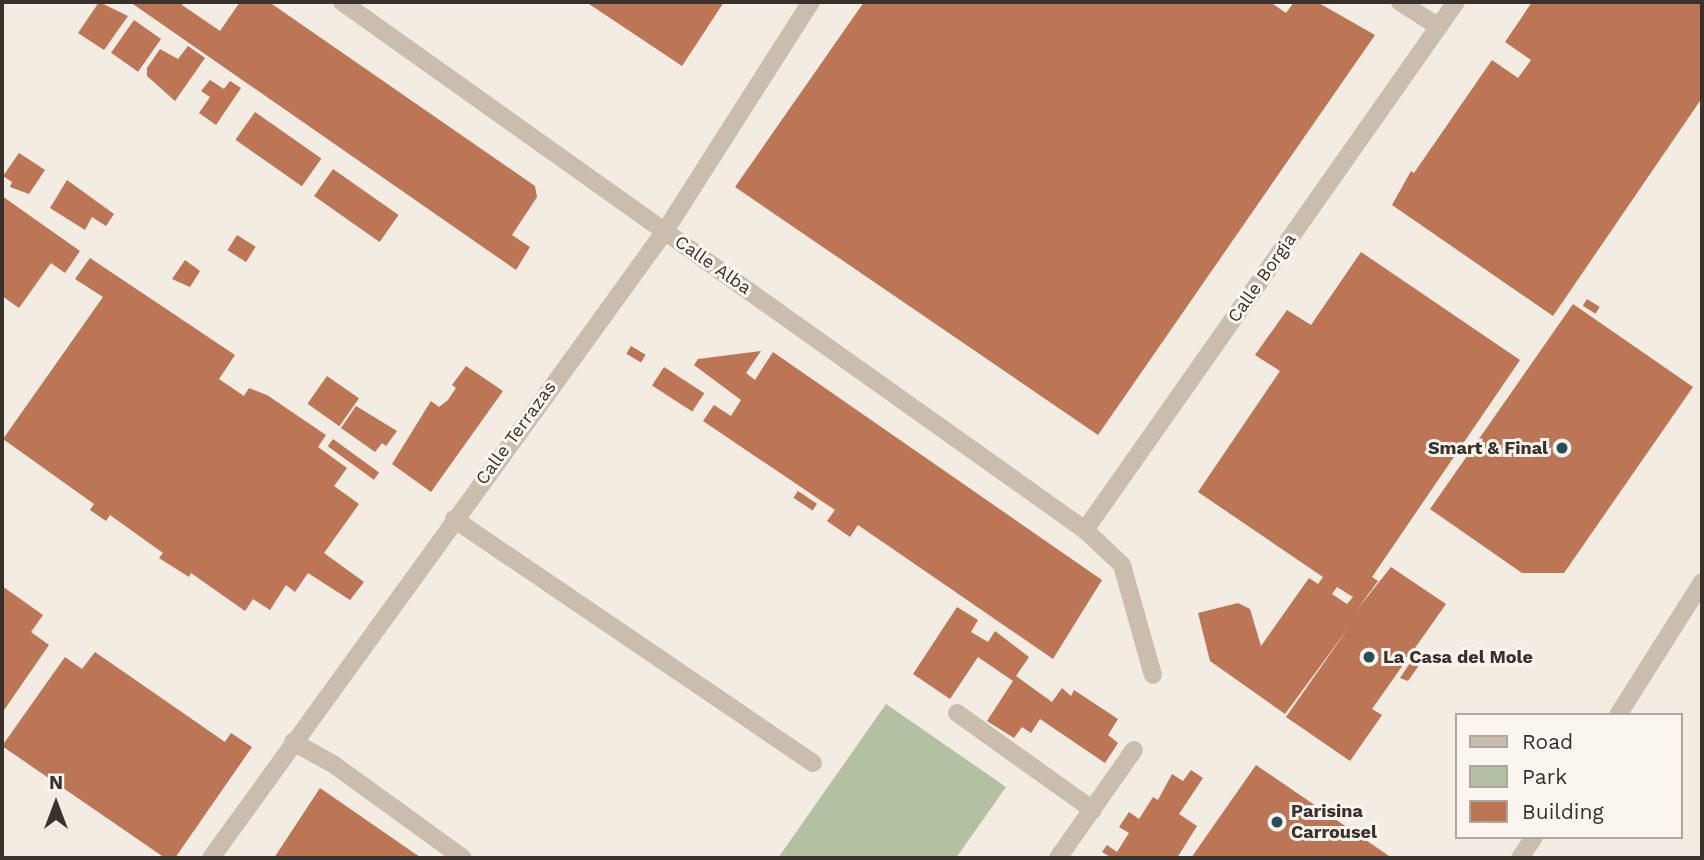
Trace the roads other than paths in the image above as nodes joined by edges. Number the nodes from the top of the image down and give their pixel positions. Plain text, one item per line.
1 (342, 2) edge
2 (811, 2) edge
3 (1400, 2) edge
4 (1455, 2) edge
5 (1439, 27) junction
6 (665, 231) junction
7 (454, 519) junction
8 (1085, 530) junction
9 (1702, 582) edge
10 (1153, 676) dead end
11 (957, 713) dead end
12 (1619, 713) edge
13 (293, 742) junction
14 (1134, 750) dead end
15 (813, 762) dead end
16 (1093, 810) junction
17 (1533, 839) edge
18 (211, 858) edge
19 (463, 858) edge
20 (1058, 858) edge
21 (1520, 858) edge

1 - 6 street, Calle Alba
2 - 6 street, Calle Terrazas
3 - 5 street
4 - 5 street, Calle Borgia
5 - 8 street, Calle Borgia
6 - 7 street, Calle Terrazas
6 - 8 street, Calle Alba
7 - 13 street, Calle Terrazas
7 - 15 street
8 - 10 street, Calle Alba
9 - 12 street
11 - 16 street
13 - 18 street, Calle Terrazas
13 - 19 street
14 - 16 street
16 - 20 street
17 - 21 street

